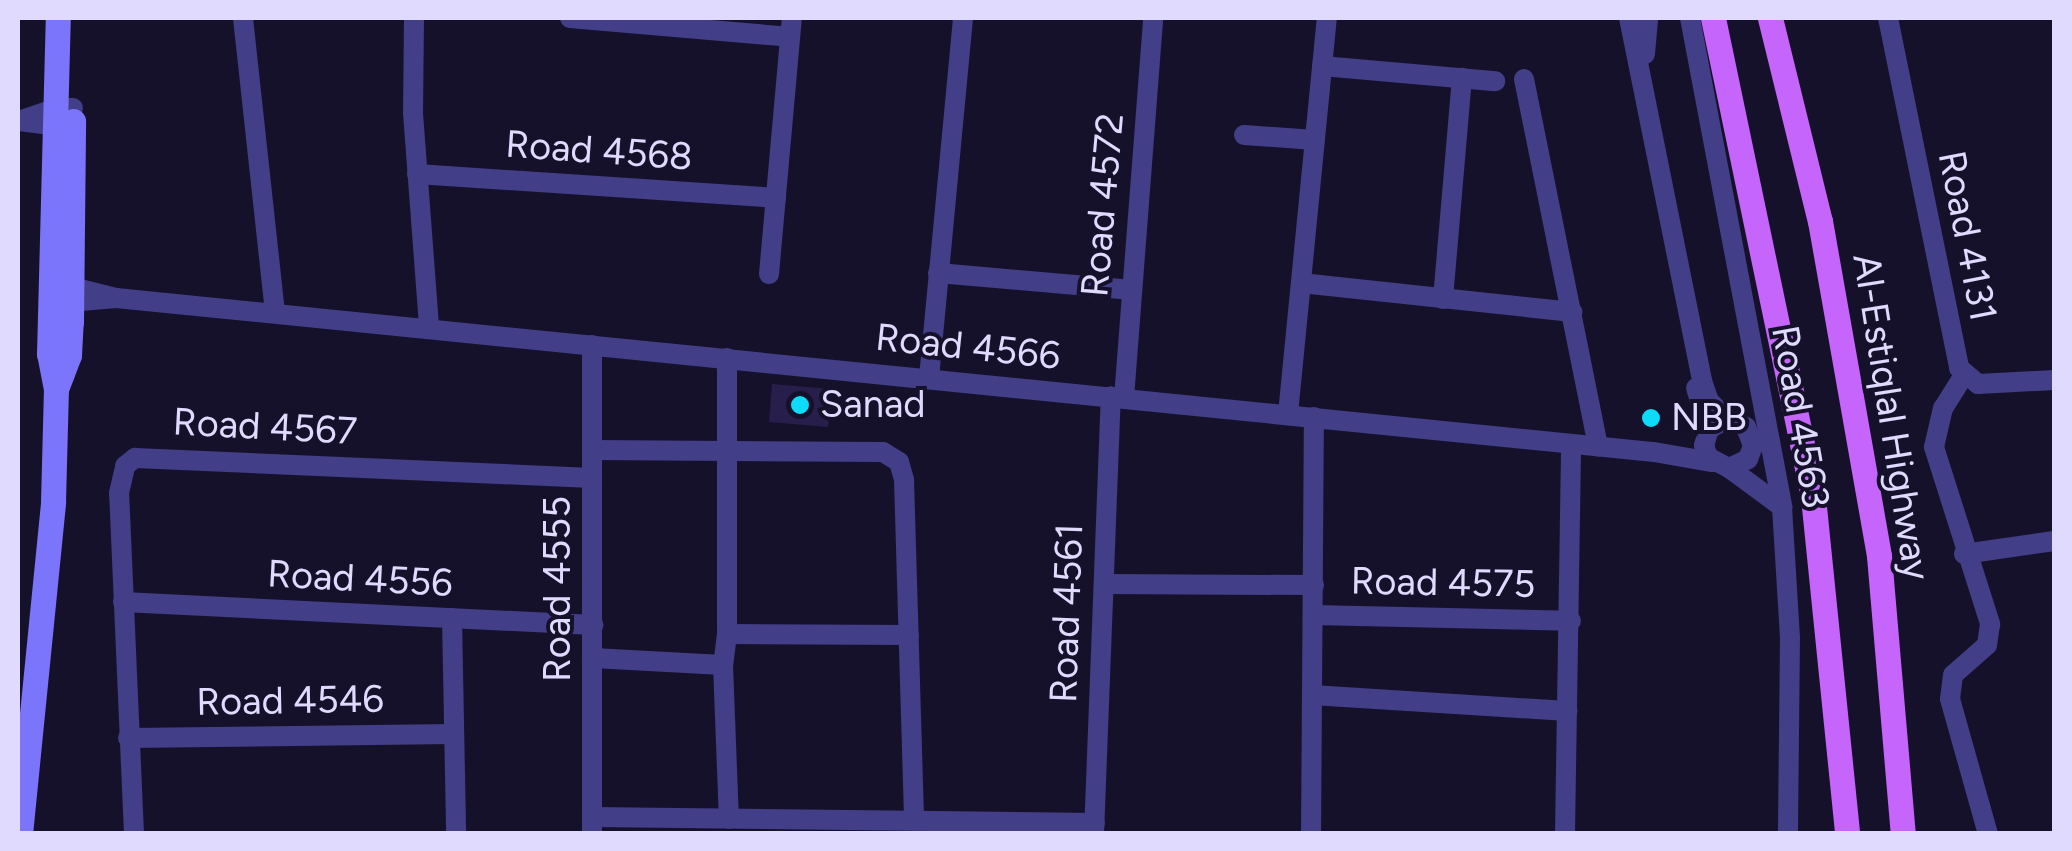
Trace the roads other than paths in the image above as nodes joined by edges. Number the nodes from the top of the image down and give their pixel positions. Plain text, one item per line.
1 (58, 18) edge
2 (74, 18) edge
3 (243, 18) edge
4 (414, 18) edge
5 (570, 18) edge
6 (962, 18) edge
7 (1154, 18) edge
8 (1327, 18) edge
9 (1629, 18) edge
10 (1648, 18) edge
11 (1690, 18) edge
12 (1713, 18) edge
13 (1770, 18) edge
14 (1888, 18) edge
15 (791, 27) edge
16 (1322, 66) junction
17 (1462, 78) junction
18 (1524, 78) dead end
19 (1495, 81) dead end
20 (1644, 81) junction
21 (65, 118) junction
22 (18, 121) edge
23 (1244, 134) dead end
24 (1315, 140) junction
25 (417, 174) junction
26 (776, 198) junction
27 (938, 273) junction
28 (768, 274) dead end
29 (1300, 282) junction
30 (1132, 290) junction
31 (61, 294) junction
32 (1443, 299) junction
33 (275, 310) junction
34 (1572, 312) junction
35 (430, 328) junction
36 (592, 345) junction
37 (727, 358) junction
38 (1758, 369) junction
39 (1964, 375) junction
40 (928, 378) junction
41 (2054, 380) edge
42 (1117, 397) junction
43 (1288, 414) junction
44 (1314, 417) junction
45 (1718, 426) junction
46 (1571, 445) junction
47 (1598, 447) junction
48 (592, 450) junction
49 (727, 451) junction
50 (1654, 452) junction
51 (1721, 465) junction
52 (592, 478) junction
53 (1782, 507) junction
54 (2054, 540) edge
55 (1964, 554) junction
56 (1104, 584) junction
57 (1314, 584) junction
58 (122, 602) junction
59 (1314, 616) junction
60 (452, 618) junction
61 (1571, 621) junction
62 (593, 625) junction
63 (727, 634) junction
64 (908, 634) junction
65 (593, 658) junction
66 (724, 665) junction
67 (1312, 695) junction
68 (1568, 710) junction
69 (22, 731) edge
70 (453, 734) junction
71 (128, 738) junction
72 (729, 819) junction
73 (914, 821) junction
74 (592, 825) edge
75 (684, 826) edge
76 (833, 827) edge
77 (1094, 828) edge
78 (20, 834) edge
79 (134, 834) edge
80 (456, 834) edge
81 (1310, 834) edge
82 (1565, 834) edge
83 (1788, 834) edge
84 (1847, 834) edge
85 (1903, 834) edge
86 (1988, 834) edge

1 - 21 street
2 - 21 street
3 - 33 street
4 - 25 street
5 - 15 street
6 - 27 street
7 - 30 street, Road 4572
8 - 16 street
9 - 20 street
10 - 20 street
11 - 38 street, Road 4563
12 - 84 main road
13 - 85 main road, Al-Estiqlal Highway
14 - 39 street, Road 4131
15 - 26 street
16 - 17 street
16 - 24 street
17 - 19 street
17 - 32 street
18 - 34 street
20 - 45 street
21 - 22 street
21 - 31 street
23 - 24 street
24 - 29 street
25 - 26 street, Road 4568
25 - 35 street
26 - 28 street
27 - 30 street
27 - 40 street
29 - 32 street
29 - 43 street
30 - 42 street, Road 4572
31 - 33 street, Road 4566
31 - 69 street
32 - 34 street
33 - 35 street, Road 4566
34 - 47 street
35 - 36 street, Road 4566
36 - 37 street, Road 4566
36 - 48 street, Road 4555
37 - 40 street, Road 4566
37 - 49 street
38 - 45 street
38 - 53 street, Road 4563
39 - 41 street, Road 4131
39 - 55 street
40 - 42 street, Road 4566
42 - 43 street, Road 4566
42 - 56 street, Road 4561
43 - 44 street, Road 4566
44 - 46 street, Road 4566
44 - 57 street, Road 4575
45 - 50 street, Road 4566
45 - 51 street
45 - 51 street
46 - 47 street, Road 4566
46 - 61 street
47 - 50 street, Road 4566
48 - 49 street
48 - 52 street, Road 4555
49 - 63 street
49 - 64 street
50 - 51 street, Road 4566
51 - 53 street
52 - 58 street, Road 4567
52 - 62 street, Road 4555
53 - 83 street, Road 4563
54 - 55 street
55 - 86 street
56 - 57 street, Road 4575
56 - 77 street, Road 4561
57 - 59 street, Road 4575
58 - 60 street, Road 4556
58 - 71 street, Road 4567
59 - 61 street, Road 4575
59 - 67 street, Road 4575
60 - 62 street, Road 4556
60 - 70 street
61 - 68 street
62 - 65 street, Road 4555
63 - 64 street
63 - 66 street
64 - 73 street
65 - 66 street
65 - 74 street, Road 4555
66 - 72 street
67 - 68 street
67 - 81 street, Road 4575
68 - 82 street
69 - 78 street
70 - 71 street, Road 4546
70 - 80 street
71 - 79 street, Road 4567
72 - 75 street
72 - 76 street
73 - 76 street
73 - 77 street
74 - 75 street

